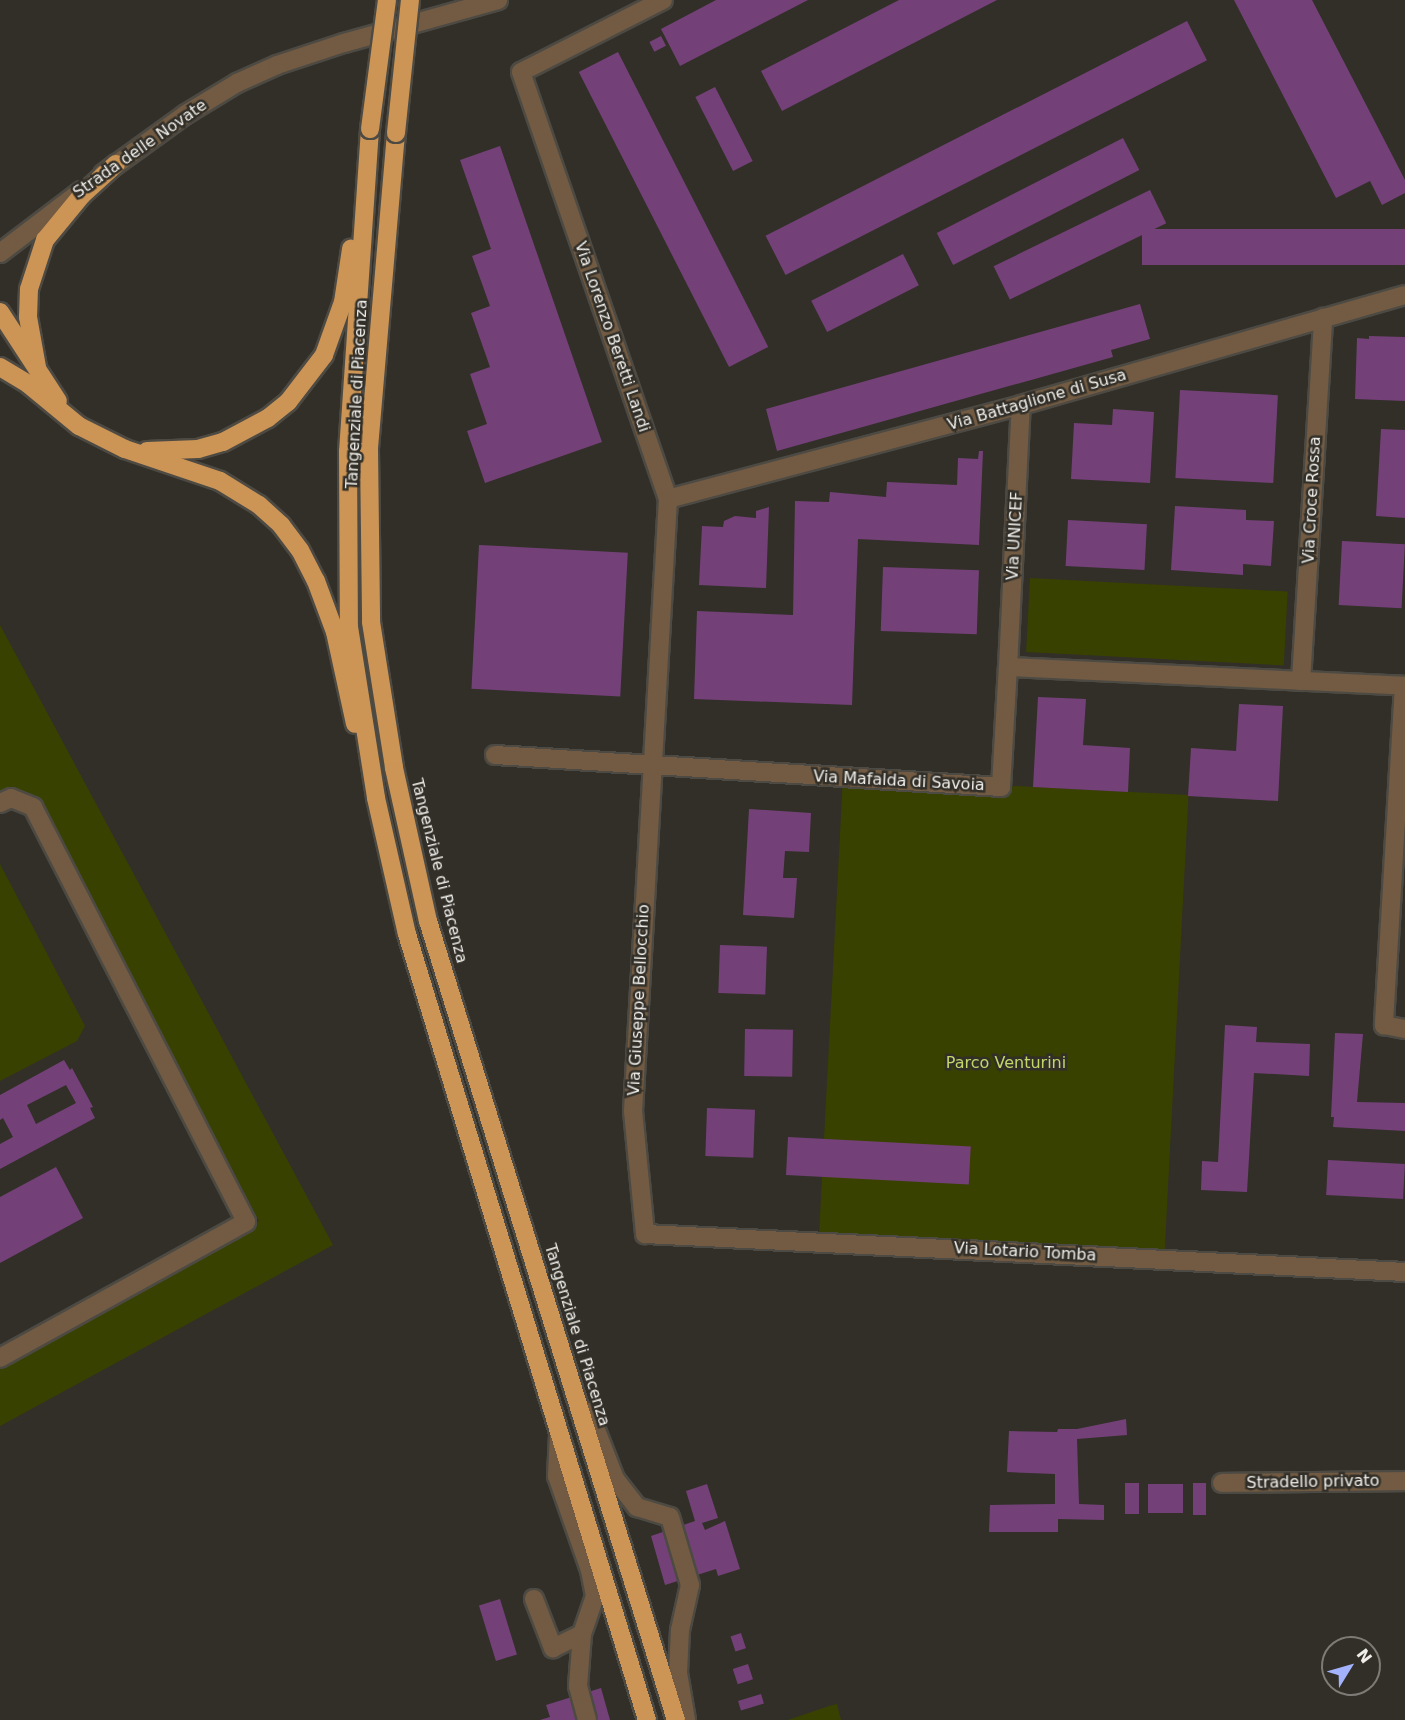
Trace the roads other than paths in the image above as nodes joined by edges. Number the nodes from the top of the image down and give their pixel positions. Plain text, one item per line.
1 (387, 0) edge
2 (410, 0) edge
3 (498, 0) edge
4 (663, 0) edge
5 (370, 129) junction
6 (116, 164) junction
7 (0, 253) edge
8 (1405, 295) edge
9 (0, 312) edge
10 (1323, 318) junction
11 (0, 367) edge
12 (36, 367) junction
13 (1021, 405) junction
14 (79, 426) junction
15 (125, 449) junction
16 (668, 500) junction
17 (1008, 667) junction
18 (1301, 681) junction
19 (1405, 686) edge
20 (495, 755) dead end
21 (652, 765) junction
22 (376, 798) junction
23 (0, 803) edge
24 (1398, 911) edge
25 (1405, 1029) edge
26 (645, 1234) joint
27 (1405, 1272) edge
28 (543, 1292) junction
29 (0, 1358) edge
30 (560, 1430) junction
31 (1405, 1481) edge
32 (1222, 1483) dead end
33 (534, 1599) dead end
34 (582, 1634) junction
35 (587, 1720) edge
36 (647, 1720) edge
37 (676, 1720) edge
38 (686, 1720) edge

1 - 5 highway, Tangenziale di Piacenza, bridge
2 - 28 highway, Tangenziale di Piacenza, bridge
3 - 6 street, Strada delle Novate
4 - 16 street, Via Lorenzo Beretti Landi
5 - 15 highway
5 - 22 highway, Tangenziale di Piacenza
6 - 7 street, Strada delle Novate
6 - 12 highway
8 - 10 street, Via Battaglione di Susa
9 - 12 highway
10 - 13 street, Via Battaglione di Susa
10 - 18 street, Via Croce Rossa
11 - 14 highway
12 - 14 highway
13 - 16 street, Via Battaglione di Susa
13 - 17 street, Via UNICEF
14 - 15 highway
15 - 22 highway
16 - 21 street, Via Lorenzo Beretti Landi
17 - 18 street
17 - 21 street, Via Mafalda di Savoia
18 - 19 street
19 - 24 street
20 - 21 street, Via Mafalda di Savoia
21 - 26 street, Via Giuseppe Bellocchio
22 - 30 highway, Tangenziale di Piacenza
23 - 29 street
24 - 25 street
26 - 27 street, Via Lotario Tomba
28 - 37 highway, Tangenziale di Piacenza
28 - 38 street
30 - 34 street
30 - 36 highway, Tangenziale di Piacenza
31 - 32 street, Stradello privato
33 - 34 street
34 - 35 street

